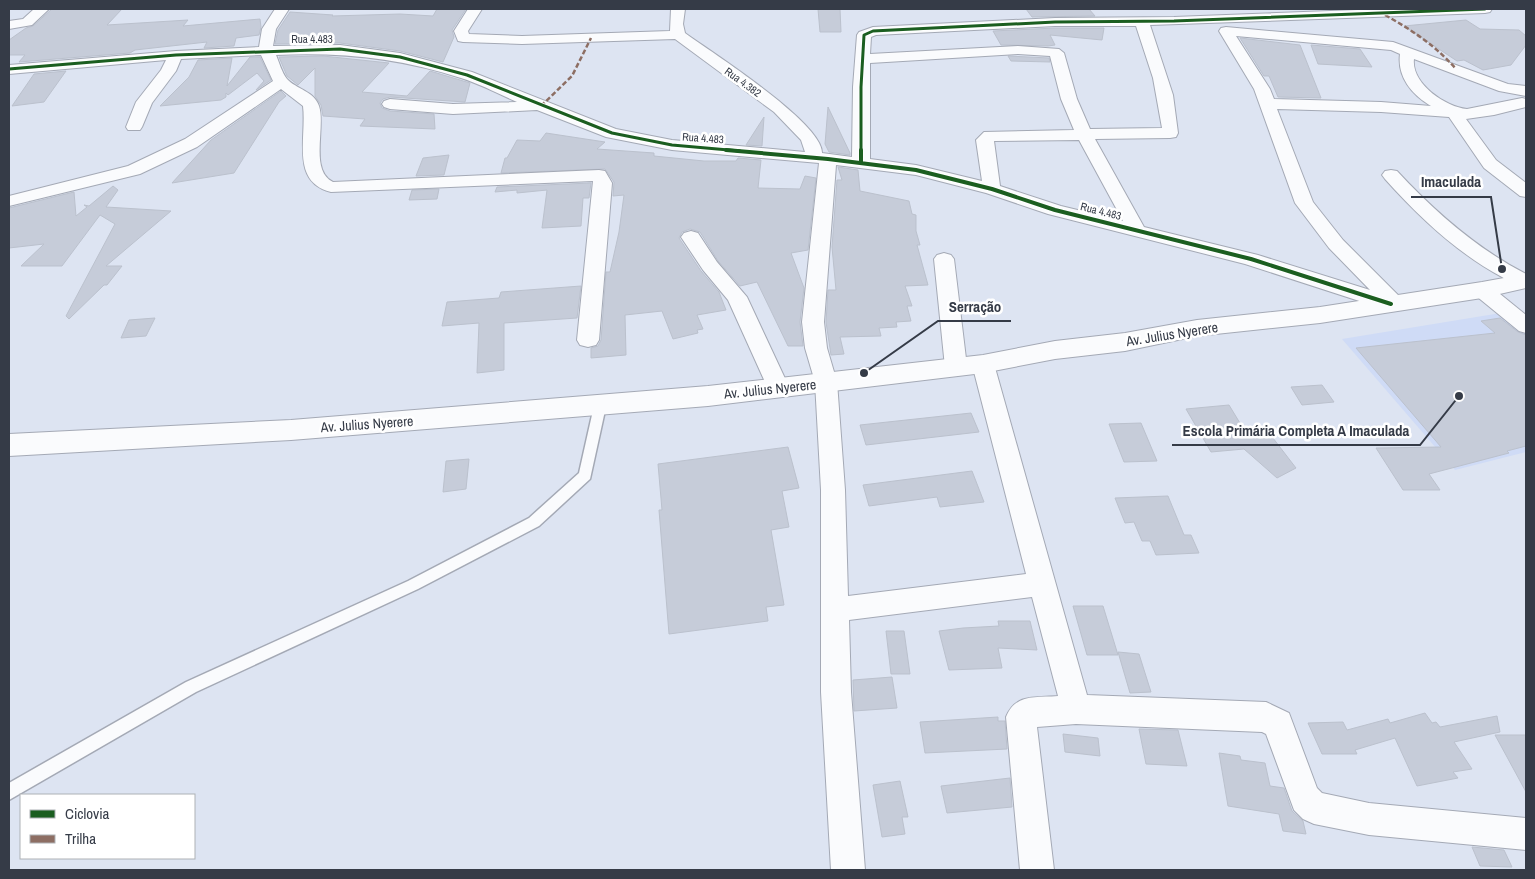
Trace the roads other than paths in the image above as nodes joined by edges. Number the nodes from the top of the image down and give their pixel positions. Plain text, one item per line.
1 (42, 9) edge
2 (282, 9) edge
3 (475, 9) edge
4 (678, 9) edge
5 (1485, 9) edge
6 (1052, 15) edge
7 (1142, 22) junction
8 (9, 25) edge
9 (678, 35) junction
10 (265, 50) junction
11 (1408, 51) junction
12 (176, 55) junction
13 (863, 59) junction
14 (16, 68) edge
15 (281, 82) junction
16 (9, 84) edge
17 (1524, 95) edge
18 (390, 104) dead end
19 (1268, 104) junction
20 (541, 106) junction
21 (1454, 113) junction
22 (134, 127) dead end
23 (1083, 134) junction
24 (820, 158) junction
25 (861, 162) junction
26 (1391, 175) dead end
27 (992, 189) junction
28 (1526, 192) edge
29 (9, 201) edge
30 (1137, 230) junction
31 (691, 236) dead end
32 (944, 259) dead end
33 (1525, 281) edge
34 (1482, 290) junction
35 (1393, 304) junction
36 (1526, 326) edge
37 (588, 340) dead end
38 (983, 364) junction
39 (956, 367) junction
40 (826, 382) junction
41 (778, 387) junction
42 (600, 406) junction
43 (9, 444) edge
44 (1043, 584) junction
45 (834, 610) junction
46 (1076, 709) junction
47 (9, 792) edge
48 (1526, 834) edge
49 (848, 870) edge
50 (1037, 870) edge

1 - 8 street
2 - 10 street
3 - 9 street
4 - 9 street
5 - 7 street
6 - 7 street
6 - 13 street
7 - 23 street
9 - 24 street, Rua 4.382
10 - 12 street, Rua 4.483
10 - 15 street
10 - 20 street, Rua 4.483
11 - 17 street
11 - 19 street
11 - 21 street
12 - 14 street, Rua 4.483
12 - 22 street
13 - 23 street
13 - 25 street
14 - 16 street
15 - 29 street
15 - 37 street
17 - 21 street
18 - 20 street
19 - 21 street
19 - 35 street
20 - 24 street, Rua 4.483
21 - 28 street
23 - 27 street
23 - 30 street
24 - 25 street, Rua 4.483
24 - 40 street
25 - 27 street, Rua 4.483
26 - 33 street
27 - 30 street, Rua 4.483
30 - 35 street, Rua 4.483
31 - 41 street
32 - 39 street
33 - 34 main road, Av. Julius Nyerere
34 - 35 main road, Av. Julius Nyerere
34 - 36 street
35 - 38 main road, Av. Julius Nyerere
38 - 39 main road, Av. Julius Nyerere
38 - 44 street
39 - 40 main road, Av. Julius Nyerere
40 - 41 main road, Av. Julius Nyerere
40 - 45 street
41 - 42 main road, Av. Julius Nyerere
42 - 43 main road, Av. Julius Nyerere
42 - 47 lane
44 - 45 street
44 - 46 street
45 - 49 street
46 - 48 street
46 - 50 street

